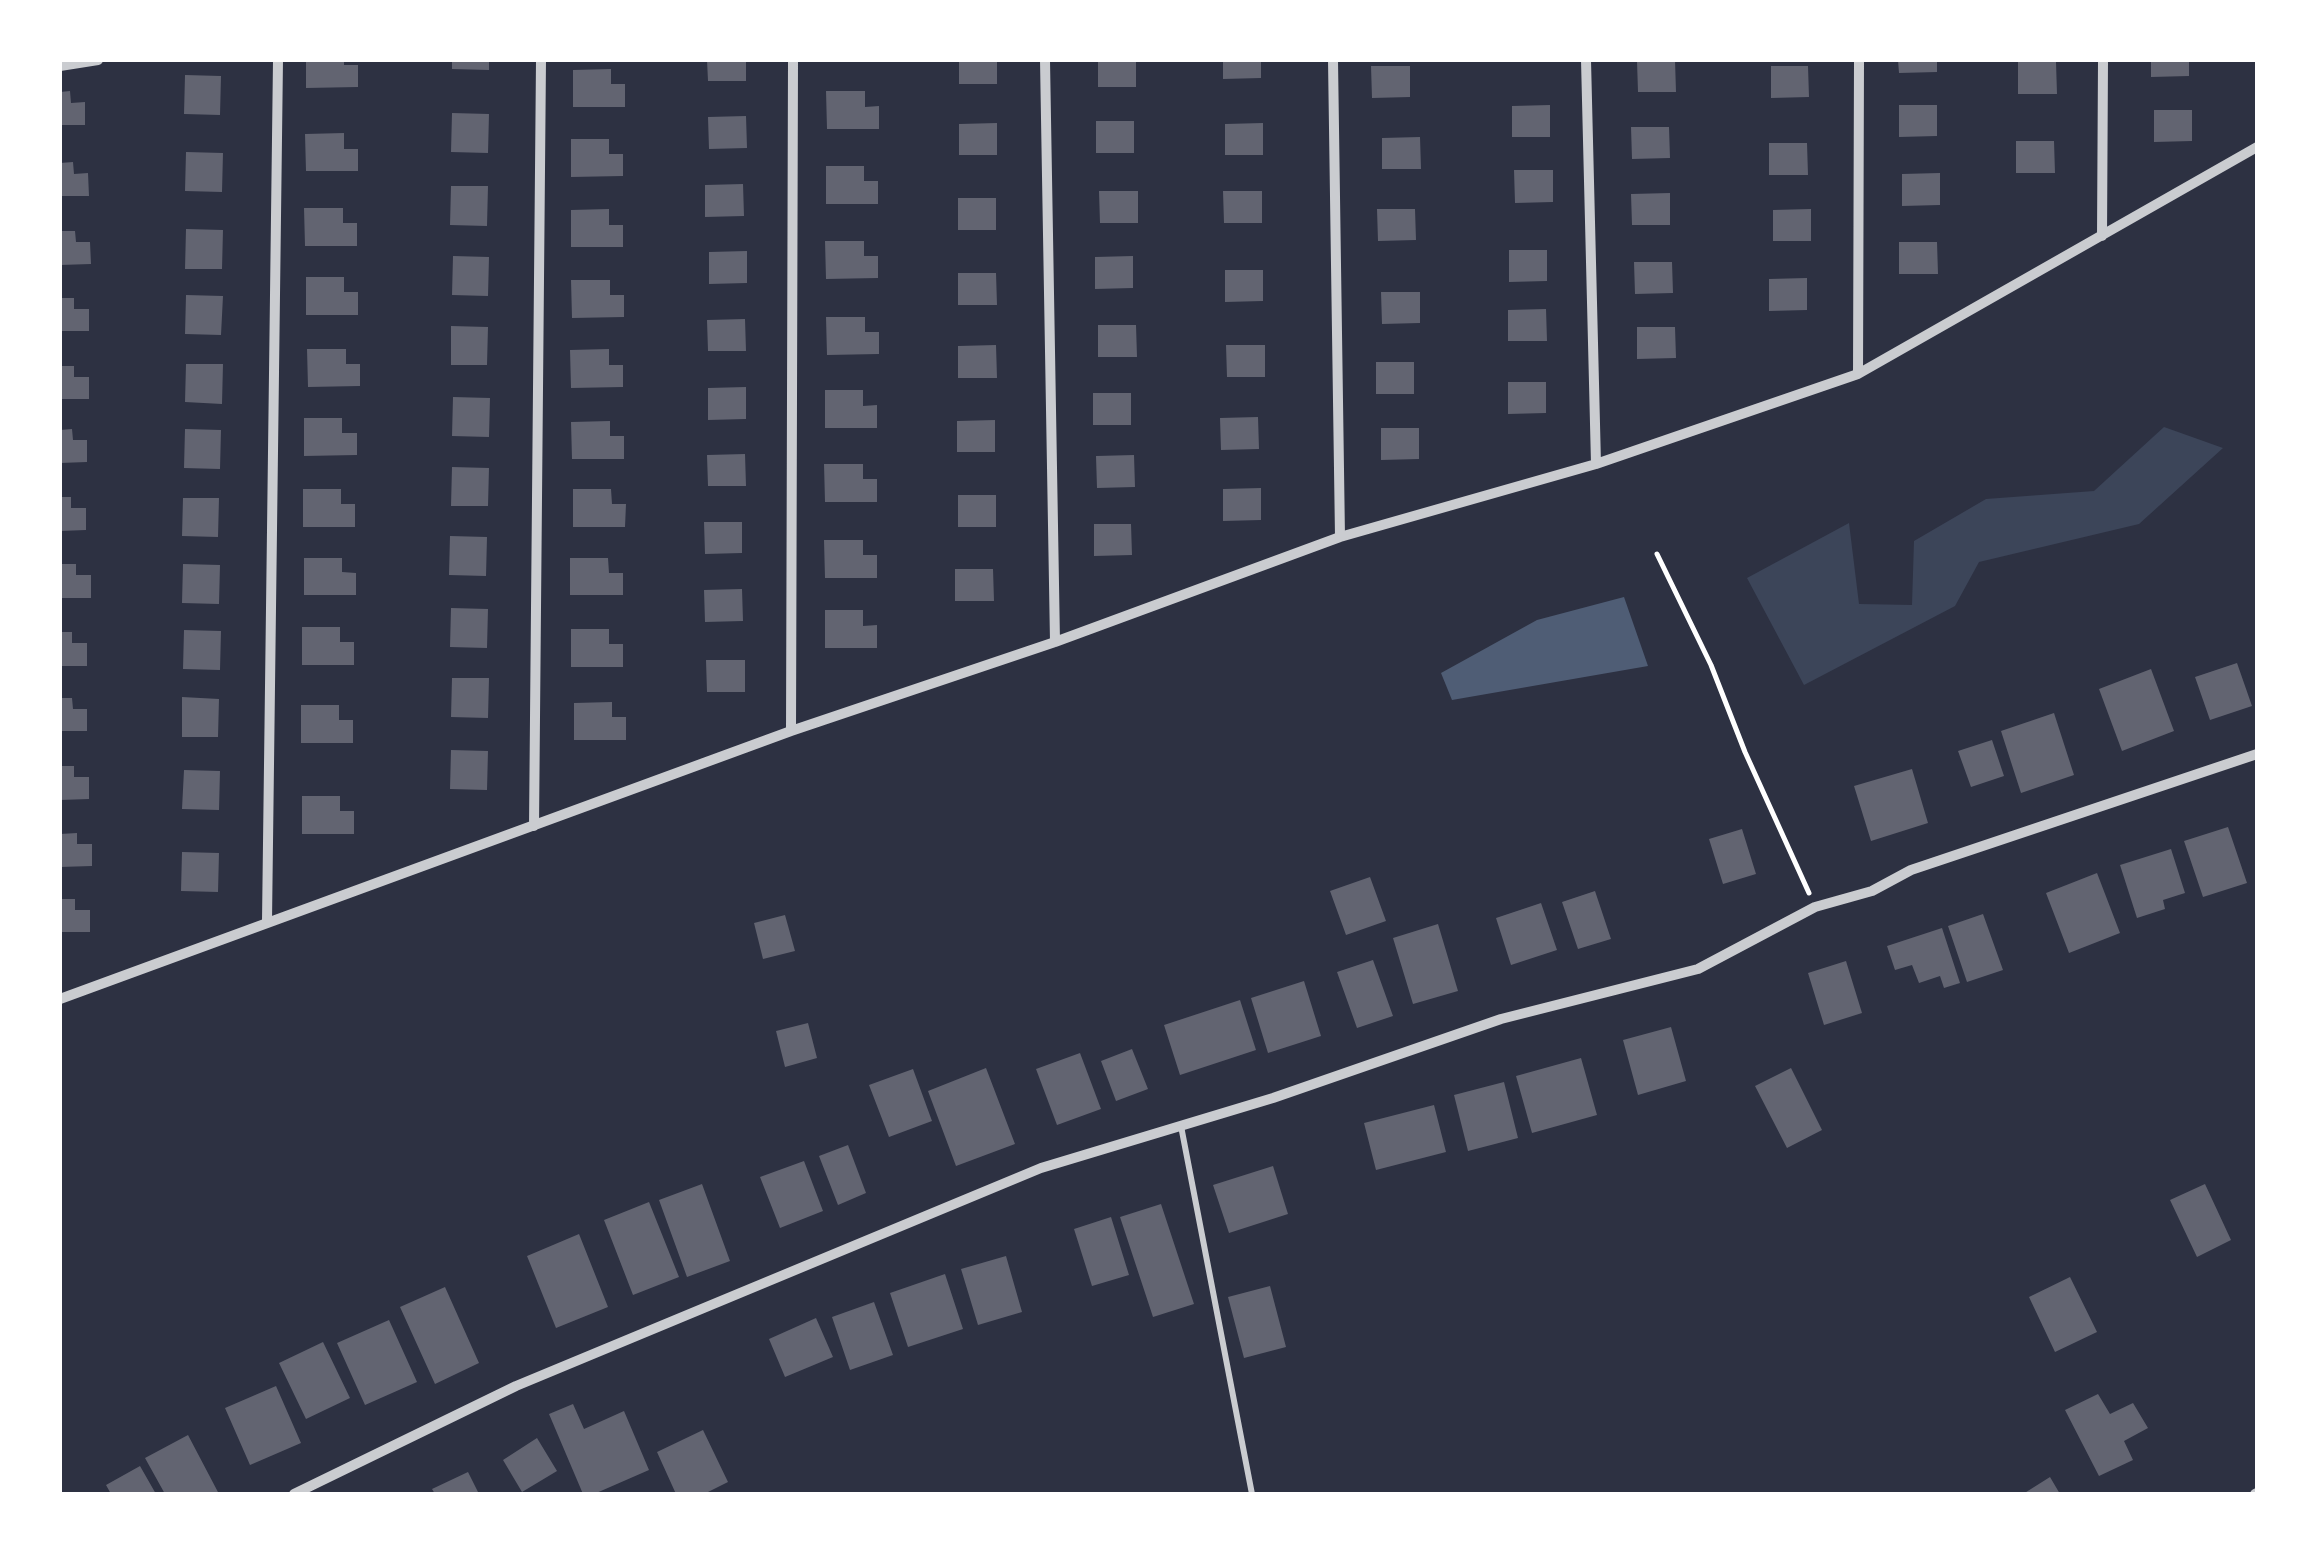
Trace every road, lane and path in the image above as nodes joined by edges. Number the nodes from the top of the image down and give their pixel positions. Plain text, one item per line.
1 (98, 60) edge
2 (278, 60) edge
3 (541, 60) edge
4 (793, 60) edge
5 (1044, 60) edge
6 (1333, 60) edge
7 (1586, 60) edge
8 (1859, 60) edge
9 (2103, 60) edge
10 (60, 66) edge
11 (2257, 147) edge
12 (2102, 236) junction
13 (1858, 374) junction
14 (1596, 464) junction
15 (1340, 537) junction
16 (1657, 554) dead end
17 (1055, 642) junction
18 (791, 730) junction
19 (2257, 754) edge
20 (534, 826) junction
21 (1815, 907) junction
22 (268, 920) junction
23 (60, 999) edge
24 (1180, 1126) junction
25 (294, 1494) edge
26 (1252, 1494) edge

1 - 10 street
2 - 22 street
3 - 20 street
4 - 18 street
5 - 17 street
6 - 15 street
7 - 14 street
8 - 13 street
9 - 12 street
11 - 12 street
12 - 13 street
13 - 14 street
14 - 15 street
15 - 17 street
16 - 21 path
17 - 18 street
18 - 20 street
19 - 21 street
20 - 22 street
21 - 24 street
22 - 23 street
24 - 25 street
24 - 26 lane

